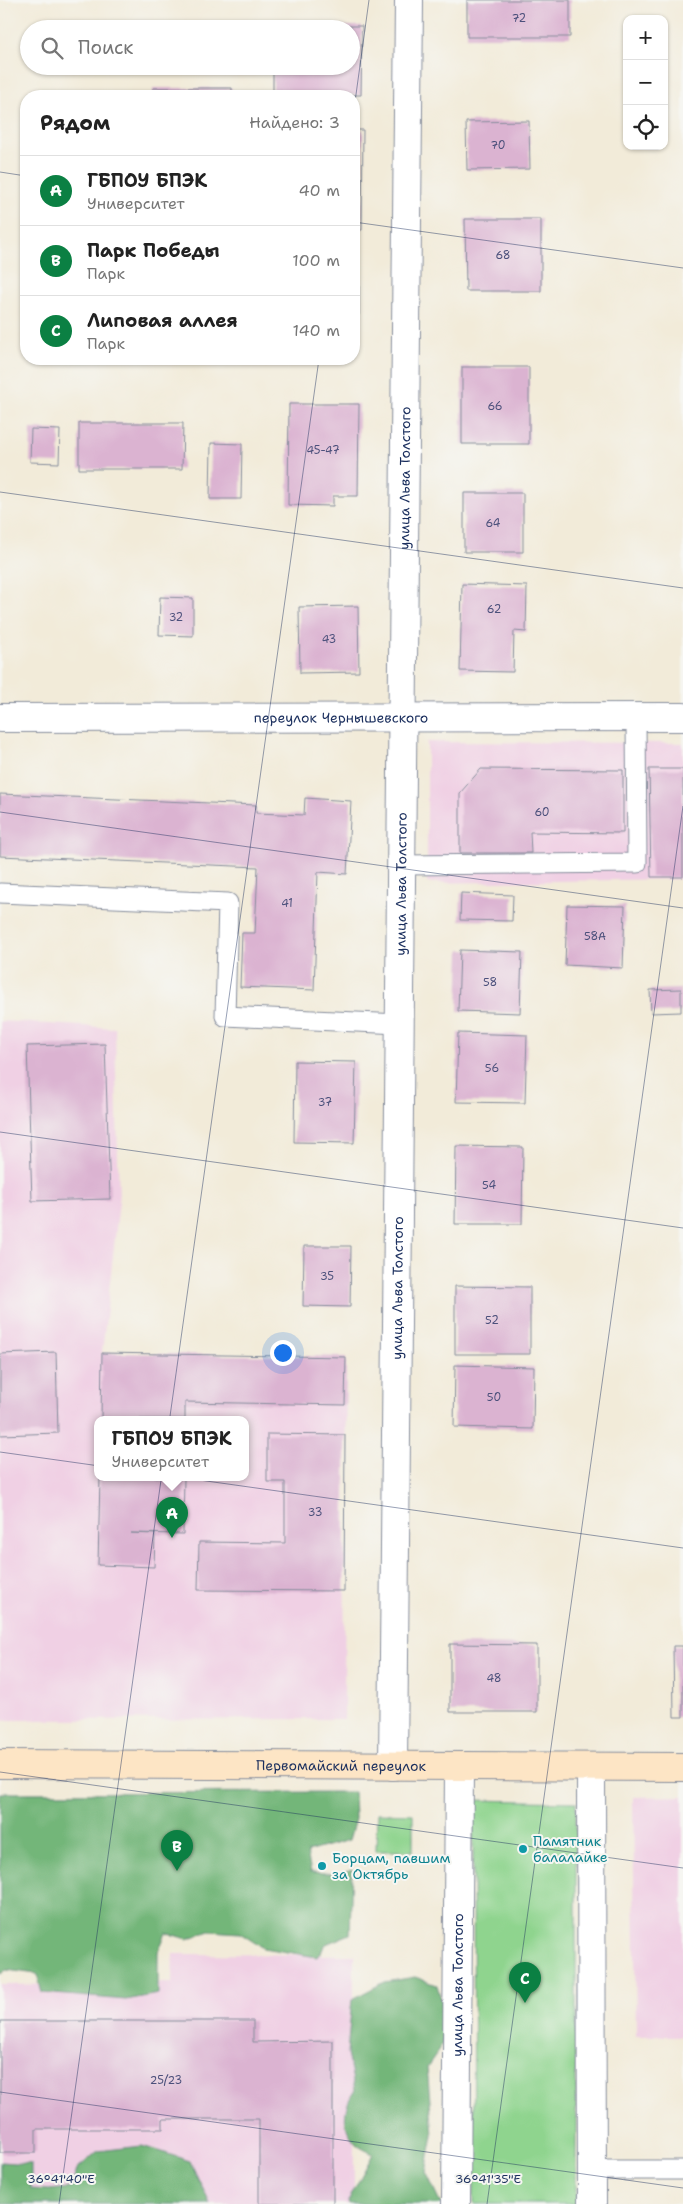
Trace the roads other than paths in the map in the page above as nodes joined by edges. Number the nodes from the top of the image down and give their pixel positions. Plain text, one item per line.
1 (409, 0) edge
2 (683, 717) edge
3 (0, 718) edge
4 (403, 718) junction
5 (636, 718) junction
6 (402, 865) junction
7 (0, 893) edge
8 (400, 1024) junction
9 (0, 1764) edge
10 (393, 1766) junction
11 (459, 1767) junction
12 (592, 1767) junction
13 (683, 1767) edge
14 (592, 2170) junction
15 (683, 2170) edge
16 (456, 2204) edge
17 (592, 2204) edge

1 - 4 street, улица Льва Толстого
2 - 5 street, переулок Чернышевского
3 - 4 street, переулок Чернышевского
4 - 5 street, переулок Чернышевского
4 - 6 street, улица Льва Толстого
5 - 6 lane
6 - 8 street, улица Льва Толстого
7 - 8 lane
8 - 10 street, улица Льва Толстого
9 - 10 street, Первомайский переулок
10 - 11 street, Первомайский переулок
11 - 12 street, Первомайский переулок
11 - 16 street, улица Льва Толстого
12 - 13 street, Первомайский переулок
12 - 14 street
14 - 15 lane
14 - 17 street

